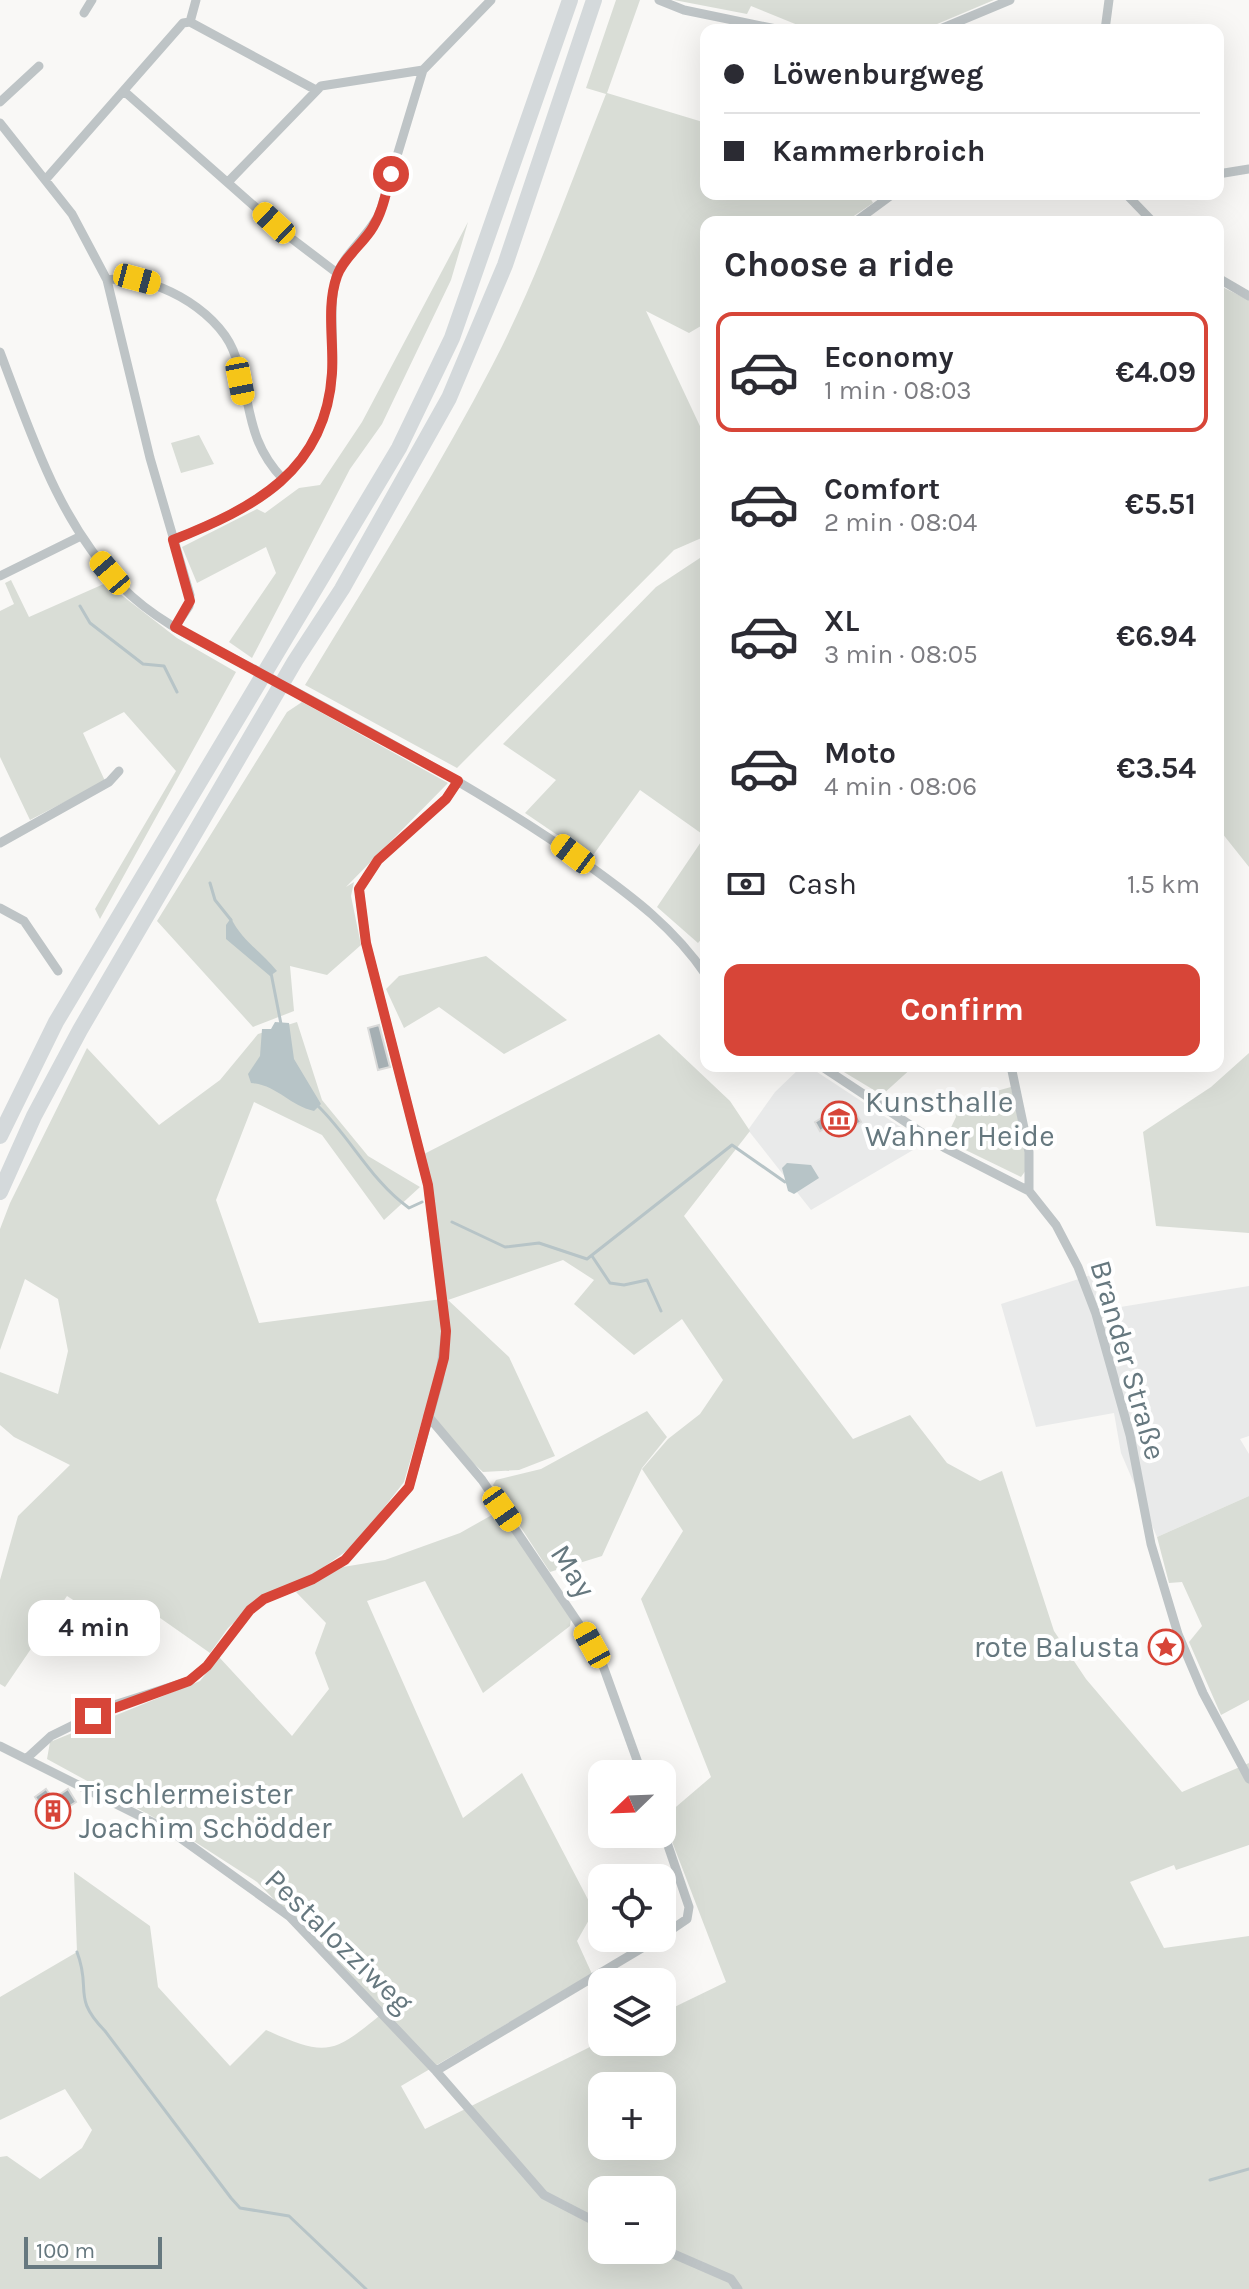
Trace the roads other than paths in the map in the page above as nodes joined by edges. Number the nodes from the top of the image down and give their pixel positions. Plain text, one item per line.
1 (92, 0) edge
2 (196, 0) edge
3 (491, 0) edge
4 (570, 0) edge
5 (594, 0) edge
6 (659, 0) edge
7 (1010, 0) edge
8 (1109, 0) edge
9 (84, 13) dead end
10 (190, 22) junction
11 (752, 24) edge
12 (952, 24) edge
13 (1106, 24) edge
14 (39, 66) dead end
15 (423, 70) junction
16 (316, 90) junction
17 (125, 92) junction
18 (0, 102) edge
19 (0, 123) edge
20 (1249, 169) edge
21 (1224, 173) edge
22 (46, 179) junction
23 (229, 181) junction
24 (885, 200) edge
25 (1132, 200) edge
26 (863, 216) edge
27 (1147, 216) edge
28 (337, 273) junction
29 (107, 280) junction
30 (1224, 281) edge
31 (1249, 296) edge
32 (0, 352) edge
33 (283, 479) junction
34 (79, 537) junction
35 (173, 540) junction
36 (0, 576) edge
37 (175, 627) junction
38 (119, 771) dead end
39 (458, 781) junction
40 (0, 843) edge
41 (0, 908) edge
42 (700, 967) edge
43 (58, 971) dead end
44 (830, 1072) edge
45 (1012, 1072) edge
46 (0, 1136) edge
47 (1029, 1191) junction
48 (0, 1192) edge
49 (428, 1416) junction
50 (0, 1746) edge
51 (27, 1758) junction
52 (637, 1760) edge
53 (1249, 1779) edge
54 (676, 1869) edge
55 (676, 1926) edge
56 (635, 1952) edge
57 (436, 2071) junction
58 (588, 2218) edge
59 (676, 2255) edge
60 (738, 2289) edge

1 - 9 street
2 - 10 street
3 - 15 street
4 - 46 highway
5 - 48 highway
6 - 11 street
7 - 12 street
8 - 13 street
10 - 16 street
10 - 17 street
14 - 18 street
15 - 16 street
15 - 28 street
16 - 23 street
17 - 22 street
17 - 23 street
19 - 22 street
20 - 21 street
22 - 29 street
23 - 28 street
24 - 26 street
25 - 27 street
28 - 33 street
29 - 33 street
29 - 35 street
30 - 31 street
32 - 34 street
33 - 35 street
34 - 36 street
34 - 37 street
35 - 37 street
37 - 39 street
38 - 40 street
39 - 42 street
39 - 49 street
41 - 43 street
44 - 47 street, Brander Straße
45 - 47 street
47 - 53 street, Brander Straße
49 - 51 street
49 - 52 street, May
50 - 51 street, Pestalozziweg
51 - 57 street, Pestalozziweg
54 - 55 street
56 - 57 street
57 - 58 street, Pestalozziweg
59 - 60 street

